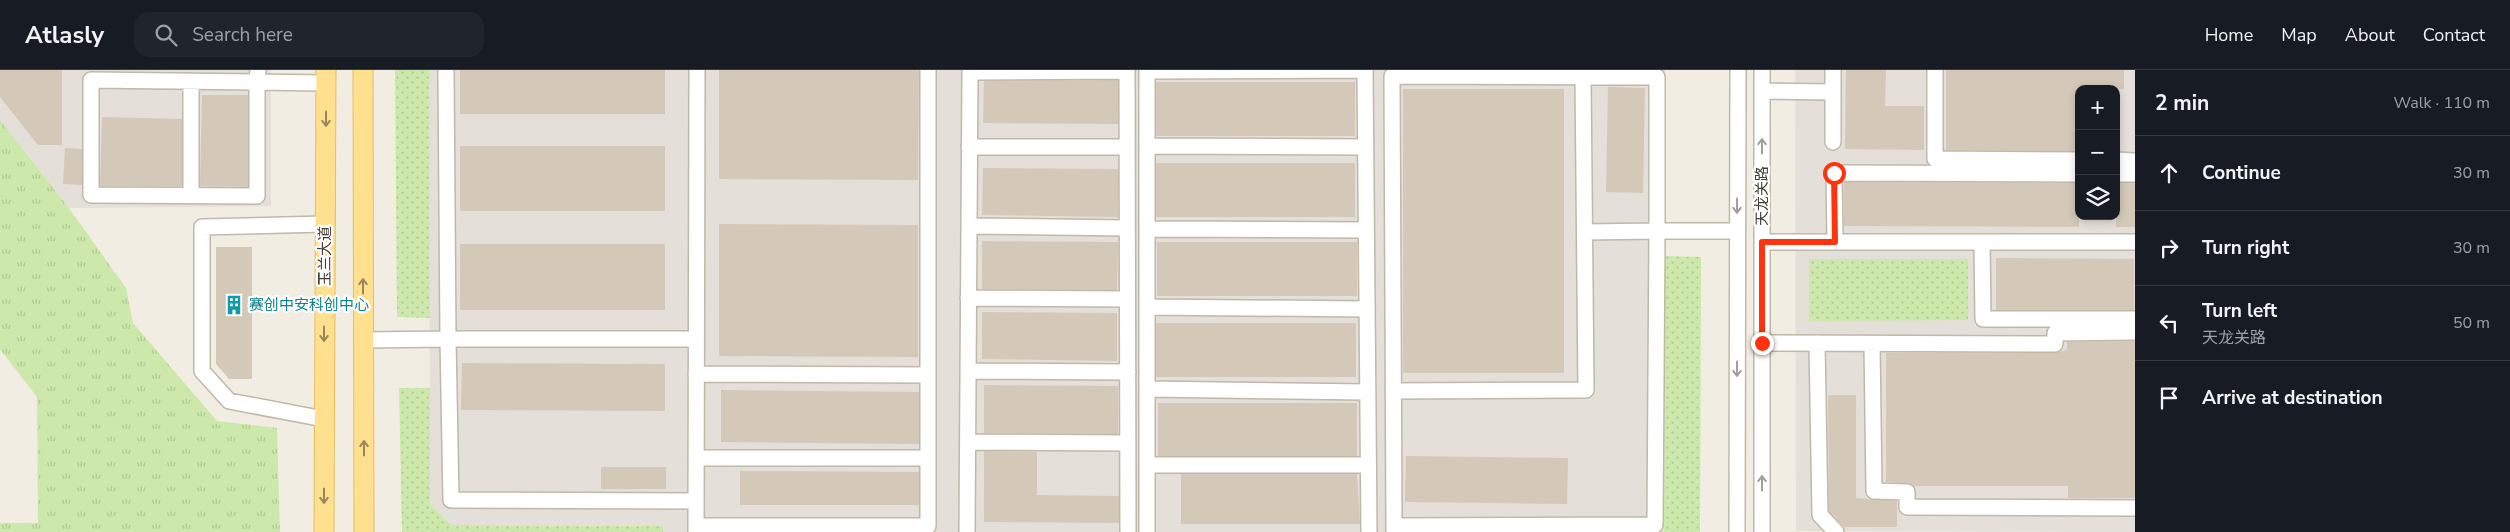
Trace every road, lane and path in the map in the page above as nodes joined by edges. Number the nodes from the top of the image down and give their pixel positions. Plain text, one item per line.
1 (363, 70) edge
2 (446, 70) edge
3 (697, 70) edge
4 (928, 70) edge
5 (1738, 70) edge
6 (1762, 70) edge
7 (1833, 70) edge
8 (1935, 70) edge
9 (258, 76) edge
10 (326, 77) edge
11 (1583, 77) junction
12 (191, 80) junction
13 (1762, 91) junction
14 (1833, 92) junction
15 (1833, 142) dead end
16 (1147, 146) junction
17 (970, 147) junction
18 (1127, 147) junction
19 (1366, 147) junction
20 (2075, 160) edge
21 (2120, 160) edge
22 (2135, 161) edge
23 (2075, 174) edge
24 (2120, 174) edge
25 (2135, 174) edge
26 (191, 196) junction
27 (325, 224) junction
28 (969, 226) junction
29 (1127, 228) junction
30 (1147, 229) junction
31 (1366, 230) junction
32 (1657, 231) junction
33 (1737, 231) junction
34 (1585, 232) junction
35 (1762, 242) junction
36 (1835, 242) junction
37 (1982, 242) junction
38 (2135, 242) edge
39 (968, 298) junction
40 (1127, 299) junction
41 (1147, 307) junction
42 (1367, 309) junction
43 (2135, 319) edge
44 (2135, 332) edge
45 (696, 338) junction
46 (448, 339) junction
47 (364, 340) junction
48 (1762, 343) junction
49 (1817, 343) junction
50 (1872, 344) junction
51 (968, 371) junction
52 (1128, 372) junction
53 (696, 374) junction
54 (928, 375) junction
55 (1147, 390) junction
56 (1393, 391) junction
57 (1368, 392) junction
58 (324, 419) junction
59 (968, 442) junction
60 (1128, 443) junction
61 (696, 458) junction
62 (928, 458) junction
63 (1147, 465) junction
64 (1368, 465) junction
65 (696, 501) junction
66 (2135, 508) edge
67 (696, 529) edge
68 (928, 529) edge
69 (1394, 529) edge
70 (324, 532) edge
71 (364, 532) edge
72 (967, 532) edge
73 (1128, 532) edge
74 (1147, 532) edge
75 (1369, 532) edge
76 (1737, 532) edge
77 (1762, 532) edge
78 (1836, 532) edge

47 -> 1 main road
2 - 46 street
3 - 45 street
4 - 54 street
5 -> 33 street, 天龙关路
6 - 13 street, 天龙关路
7 - 14 street
8 - 20 street
9 - 10 street
9 - 12 street
9 - 26 street
10 -> 27 main road, 玉兰大道
11 - 32 street
11 - 34 street
11 - 56 street
12 - 26 street
12 - 26 street
13 - 14 street
35 -> 13 street, 天龙关路
14 - 15 street
16 - 19 street
16 - 19 street
16 - 30 street
17 - 18 street
17 - 18 street
17 - 28 street
18 - 29 street
19 - 31 street
21 - 22 street
23 - 36 street
24 - 25 street
27 -> 58 main road, 玉兰大道
27 - 58 street
28 - 29 street
28 - 39 street
29 - 40 street
30 - 31 street
30 - 41 street
31 - 42 street
32 - 33 street
32 - 34 street
32 - 69 street
33 -> 76 street, 天龙关路
34 - 56 street
35 - 36 street
35 - 48 street, 天龙关路
36 - 37 street
37 - 38 street
37 - 43 street
39 - 40 street
39 - 51 street
40 - 52 street
41 - 42 street
41 - 55 street
42 - 57 street
44 - 50 street
45 - 46 street
45 - 53 street
46 - 47 street
46 - 65 street
71 -> 47 main road
48 - 49 street
77 -> 48 street, 天龙关路
49 - 50 street
49 - 78 street
50 - 66 street
51 - 52 street
51 - 59 street
52 - 60 street
53 - 54 street
53 - 61 street
54 - 62 street
55 - 57 street
55 - 63 street
56 - 69 street
57 - 64 street
58 -> 70 main road, 玉兰大道
59 - 60 street
59 - 72 street
60 - 73 street
61 - 62 street
61 - 65 street
62 - 68 street
63 - 64 street
63 - 74 street
64 - 75 street
65 - 67 street
67 - 68 street

